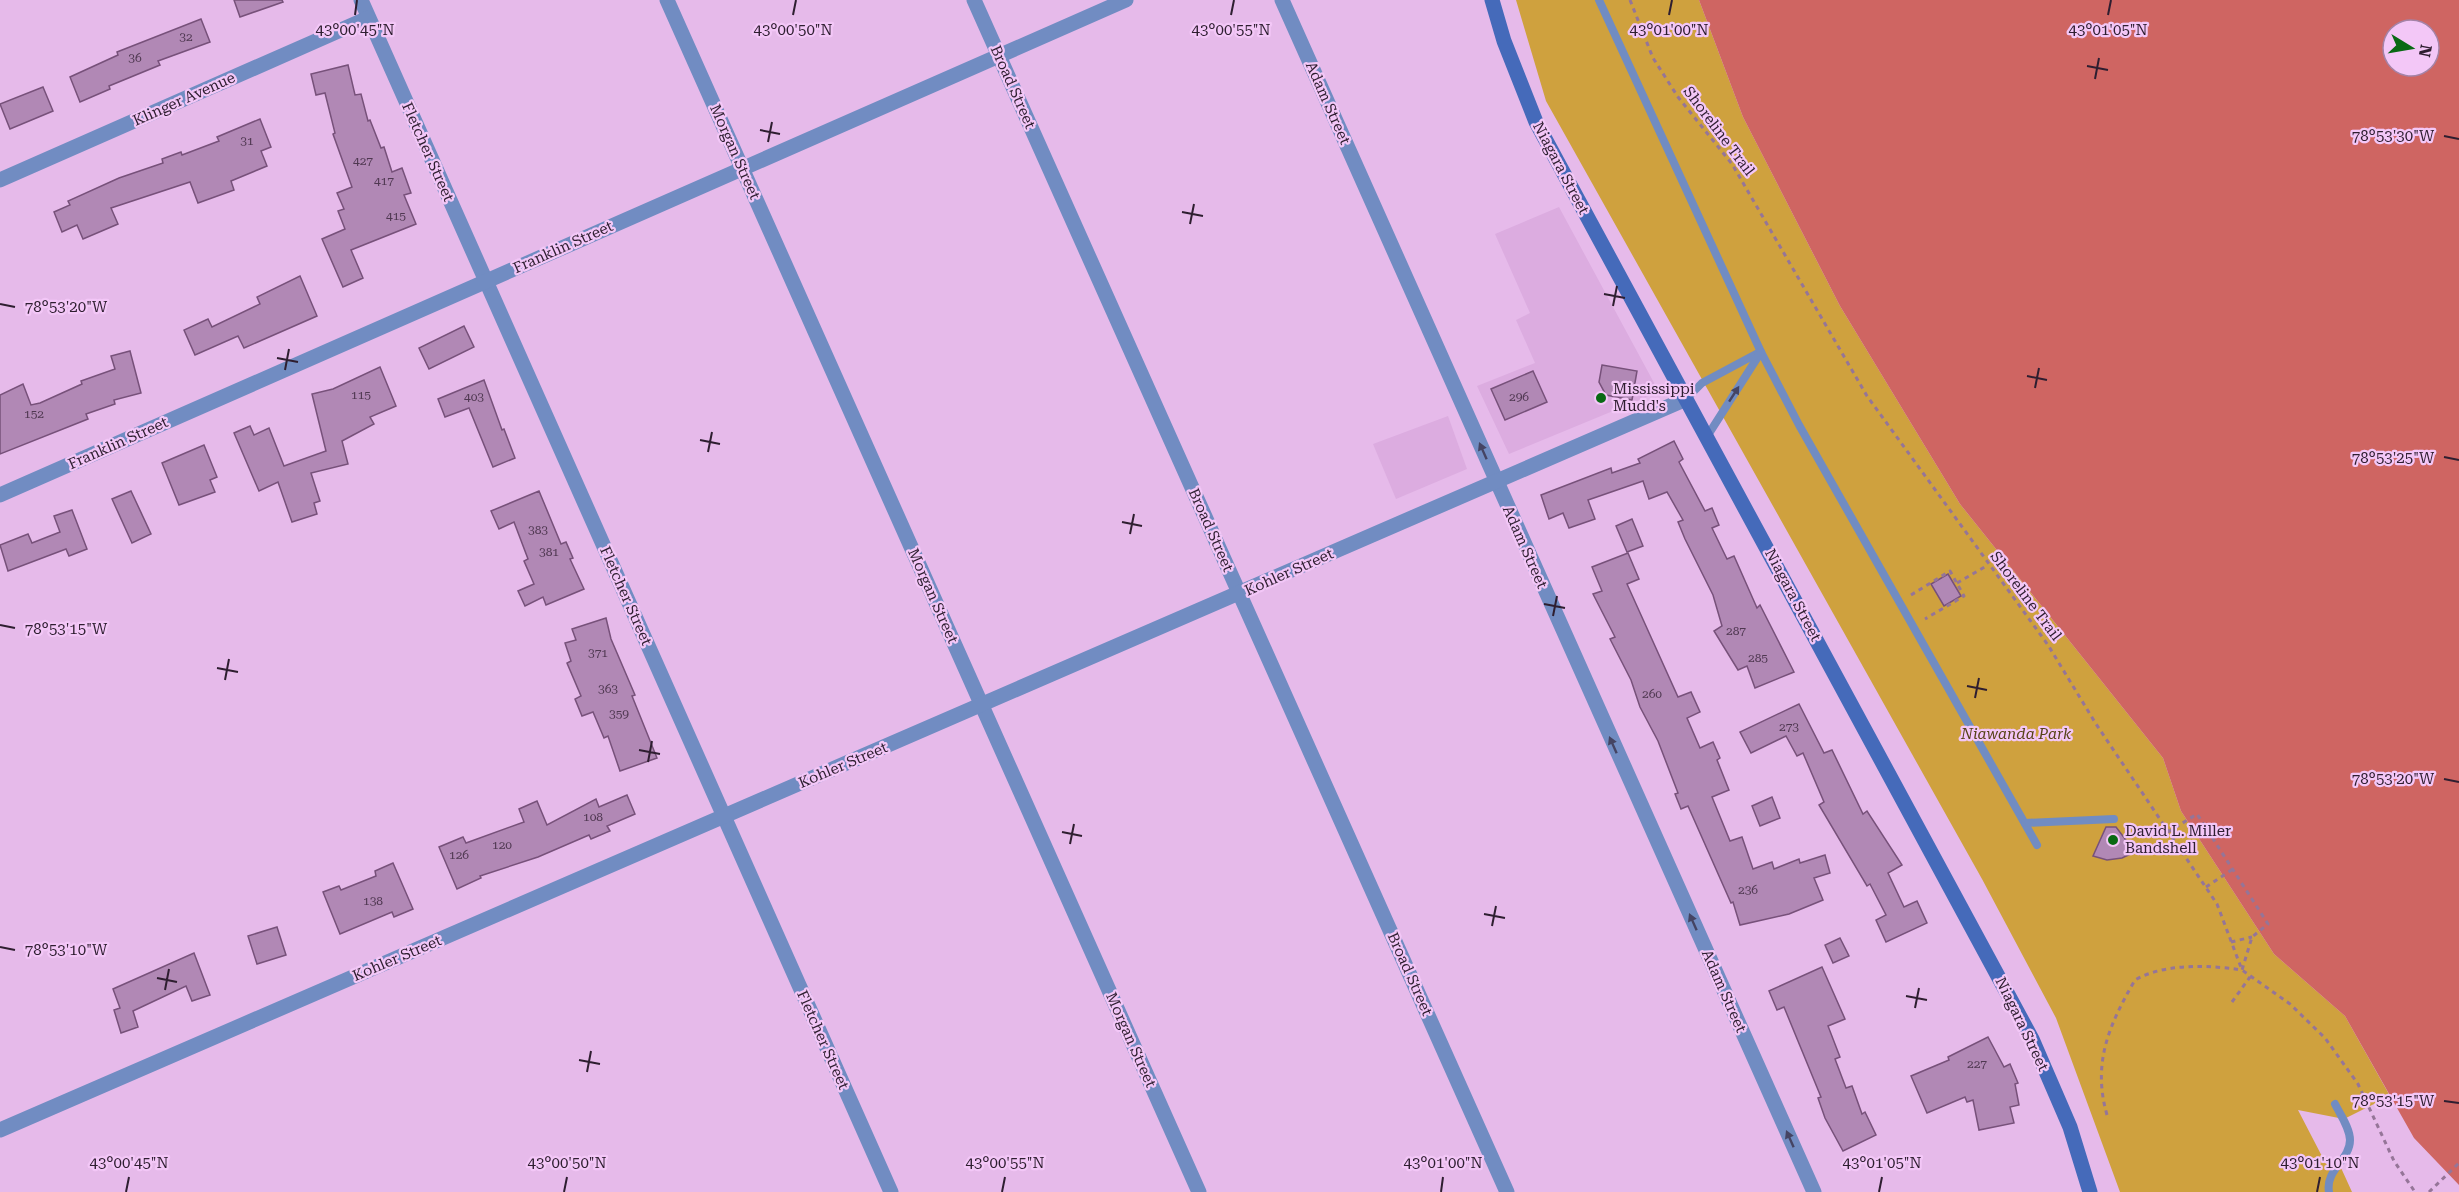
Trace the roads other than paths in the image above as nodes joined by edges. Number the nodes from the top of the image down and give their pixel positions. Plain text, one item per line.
1 (361, 0) edge
2 (667, 0) edge
3 (974, 0) edge
4 (1126, 0) edge
5 (1282, 0) edge
6 (1492, 0) edge
7 (1599, 0) edge
8 (369, 18) junction
9 (999, 55) junction
10 (742, 167) junction
11 (0, 180) edge
12 (486, 281) junction
13 (1761, 352) junction
14 (1686, 399) junction
15 (1708, 435) junction
16 (1496, 482) junction
17 (0, 495) edge
18 (1239, 594) junction
19 (981, 705) junction
20 (724, 817) junction
21 (2114, 819) dead end
22 (2025, 823) junction
23 (2037, 845) dead end
24 (2335, 1104) dead end
25 (0, 1130) edge
26 (891, 1192) edge
27 (1199, 1192) edge
28 (1507, 1192) edge
29 (1814, 1192) edge
30 (2090, 1192) edge
31 (2330, 1192) edge

1 - 8 street, Fletcher Street
2 - 10 street, Morgan Street
3 - 9 street, Broad Street
4 - 9 street, Franklin Street
16 -> 5 street, Adam Street
6 - 14 main road, Niagara Street
7 - 13 lane
8 - 11 street, Klinger Avenue
8 - 12 street, Fletcher Street
9 - 10 street, Franklin Street
9 - 18 street, Broad Street
10 - 12 street, Franklin Street
10 - 19 street, Morgan Street
12 - 17 street, Franklin Street
12 - 20 street, Fletcher Street
13 - 14 lane
15 -> 13 lane
13 - 22 lane
14 - 15 main road, Niagara Street
14 - 16 street, Kohler Street
15 - 30 main road, Niagara Street
16 - 18 street, Kohler Street
29 -> 16 street, Adam Street
18 - 19 street, Kohler Street
18 - 28 street, Broad Street
19 - 20 street, Kohler Street
19 - 27 street, Morgan Street
20 - 25 street, Kohler Street
20 - 26 street, Fletcher Street
21 - 22 lane
22 - 23 lane
24 - 31 lane

